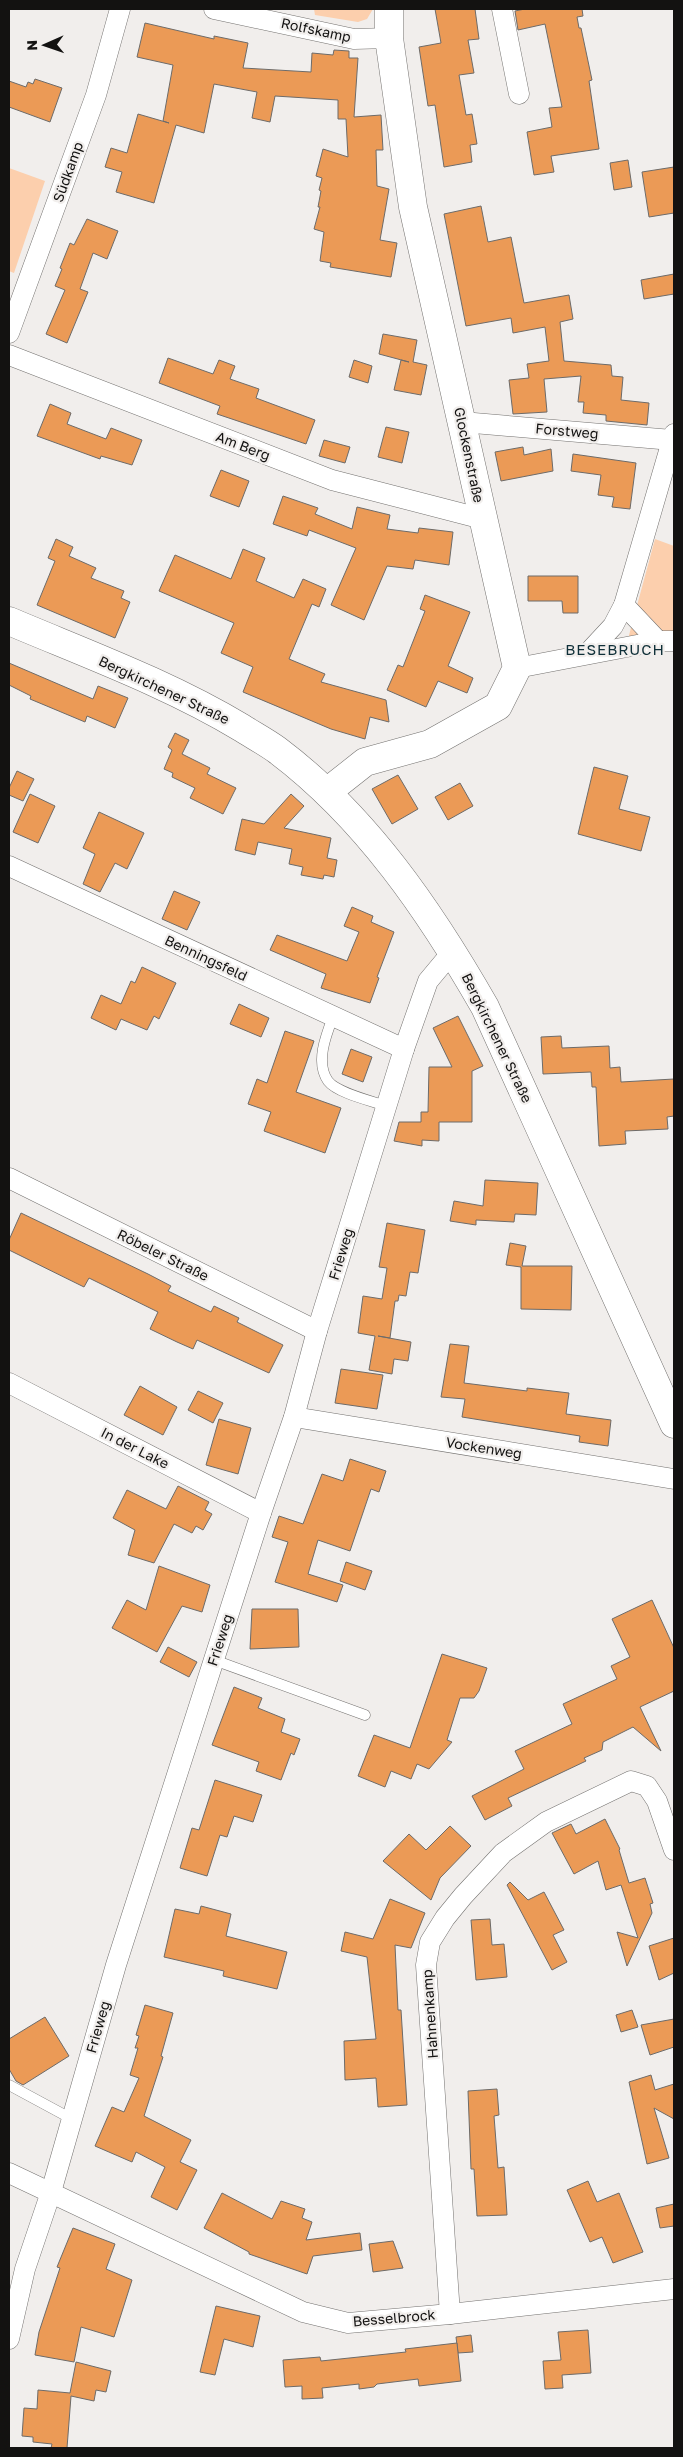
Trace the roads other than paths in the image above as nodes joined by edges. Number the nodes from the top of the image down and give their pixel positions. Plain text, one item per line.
1 (120, 9) edge
2 (214, 9) edge
3 (389, 9) edge
4 (502, 9) edge
5 (389, 38) junction
6 (519, 94) dead end
7 (9, 332) edge
8 (9, 355) edge
9 (462, 422) junction
10 (673, 437) edge
11 (483, 519) junction
12 (624, 605) junction
13 (9, 621) edge
14 (666, 641) edge
15 (587, 654) junction
16 (517, 668) junction
17 (327, 792) junction
18 (9, 866) edge
19 (453, 951) junction
20 (332, 1016) junction
21 (404, 1050) junction
22 (386, 1106) junction
23 (9, 1178) edge
24 (317, 1331) junction
25 (9, 1383) edge
26 (294, 1417) junction
27 (674, 1424) edge
28 (674, 1479) edge
29 (261, 1512) junction
30 (214, 1660) junction
31 (365, 1716) dead end
32 (674, 1850) edge
33 (9, 2085) edge
34 (72, 2119) junction
35 (9, 2173) edge
36 (51, 2192) junction
37 (674, 2289) edge
38 (450, 2314) junction
39 (9, 2339) edge

1 - 7 street, Südkamp
2 - 5 street, Rolfskamp
3 - 5 street, Glockenstraße
4 - 6 street
5 - 9 street, Glockenstraße
8 - 11 street, Am Berg
9 - 10 street, Forstweg
9 - 11 street, Glockenstraße
10 - 12 street, Forstweg
11 - 16 street, Glockenstraße
12 - 14 street
12 - 15 street, Forstweg
13 - 17 street, Bergkirchener Straße
14 - 15 street
15 - 16 street
16 - 17 street
17 - 19 street, Bergkirchener Straße
18 - 20 street, Benningsfeld
19 - 21 street, Frieweg
19 - 27 street, Bergkirchener Straße
20 - 21 street, Benningsfeld
20 - 22 lane
21 - 22 street, Frieweg
22 - 24 street, Frieweg
23 - 24 street, Röbeler Straße
24 - 26 street, Frieweg
25 - 29 street, In der Lake
26 - 28 street, Vockenweg
26 - 29 street, Frieweg
29 - 30 street, Frieweg
30 - 31 lane
30 - 34 street, Frieweg
32 - 38 street, Hahnenkamp
33 - 34 lane
34 - 36 street, Frieweg
35 - 36 street, Besselbrock
36 - 38 street, Besselbrock
36 - 39 street, Frieweg
37 - 38 street, Besselbrock

